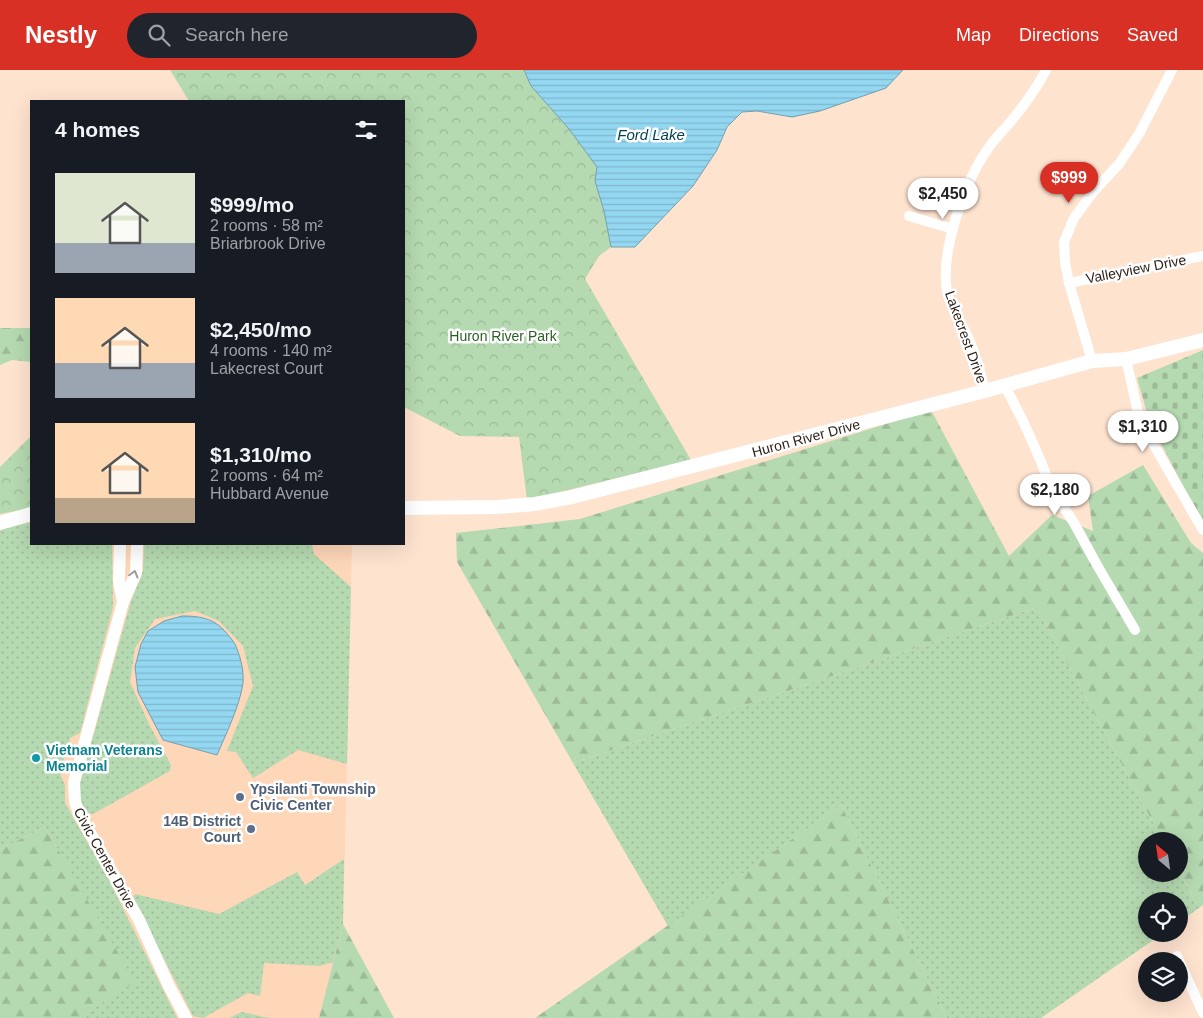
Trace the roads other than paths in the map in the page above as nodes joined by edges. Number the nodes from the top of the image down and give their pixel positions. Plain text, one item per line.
1 (1046, 70) edge
2 (1172, 70) edge
3 (909, 216) dead end
4 (953, 228) junction
5 (1203, 256) edge
6 (1069, 283) junction
7 (1203, 340) edge
8 (1126, 359) junction
9 (1092, 360) junction
10 (1005, 386) junction
11 (985, 391) junction
12 (405, 508) edge
13 (30, 514) edge
14 (0, 523) edge
15 (1203, 530) edge
16 (120, 545) edge
17 (137, 545) edge
18 (123, 602) junction
19 (1135, 630) dead end
20 (1188, 980) edge
21 (1203, 1013) edge
22 (186, 1018) edge

1 - 4 street, Lakecrest Drive
2 - 6 street
3 - 4 street
4 - 11 street, Lakecrest Drive
5 - 6 street, Valleyview Drive
6 - 9 street
7 - 8 main road, Huron River Drive
8 - 9 main road, Huron River Drive
8 - 15 street
9 - 10 main road, Huron River Drive
10 - 11 main road, Huron River Drive
10 - 19 street
11 - 12 main road, Huron River Drive
13 - 14 main road
16 - 18 street, Civic Center Drive
18 -> 17 street, Civic Center Drive
18 - 22 street, Civic Center Drive
20 - 21 street

